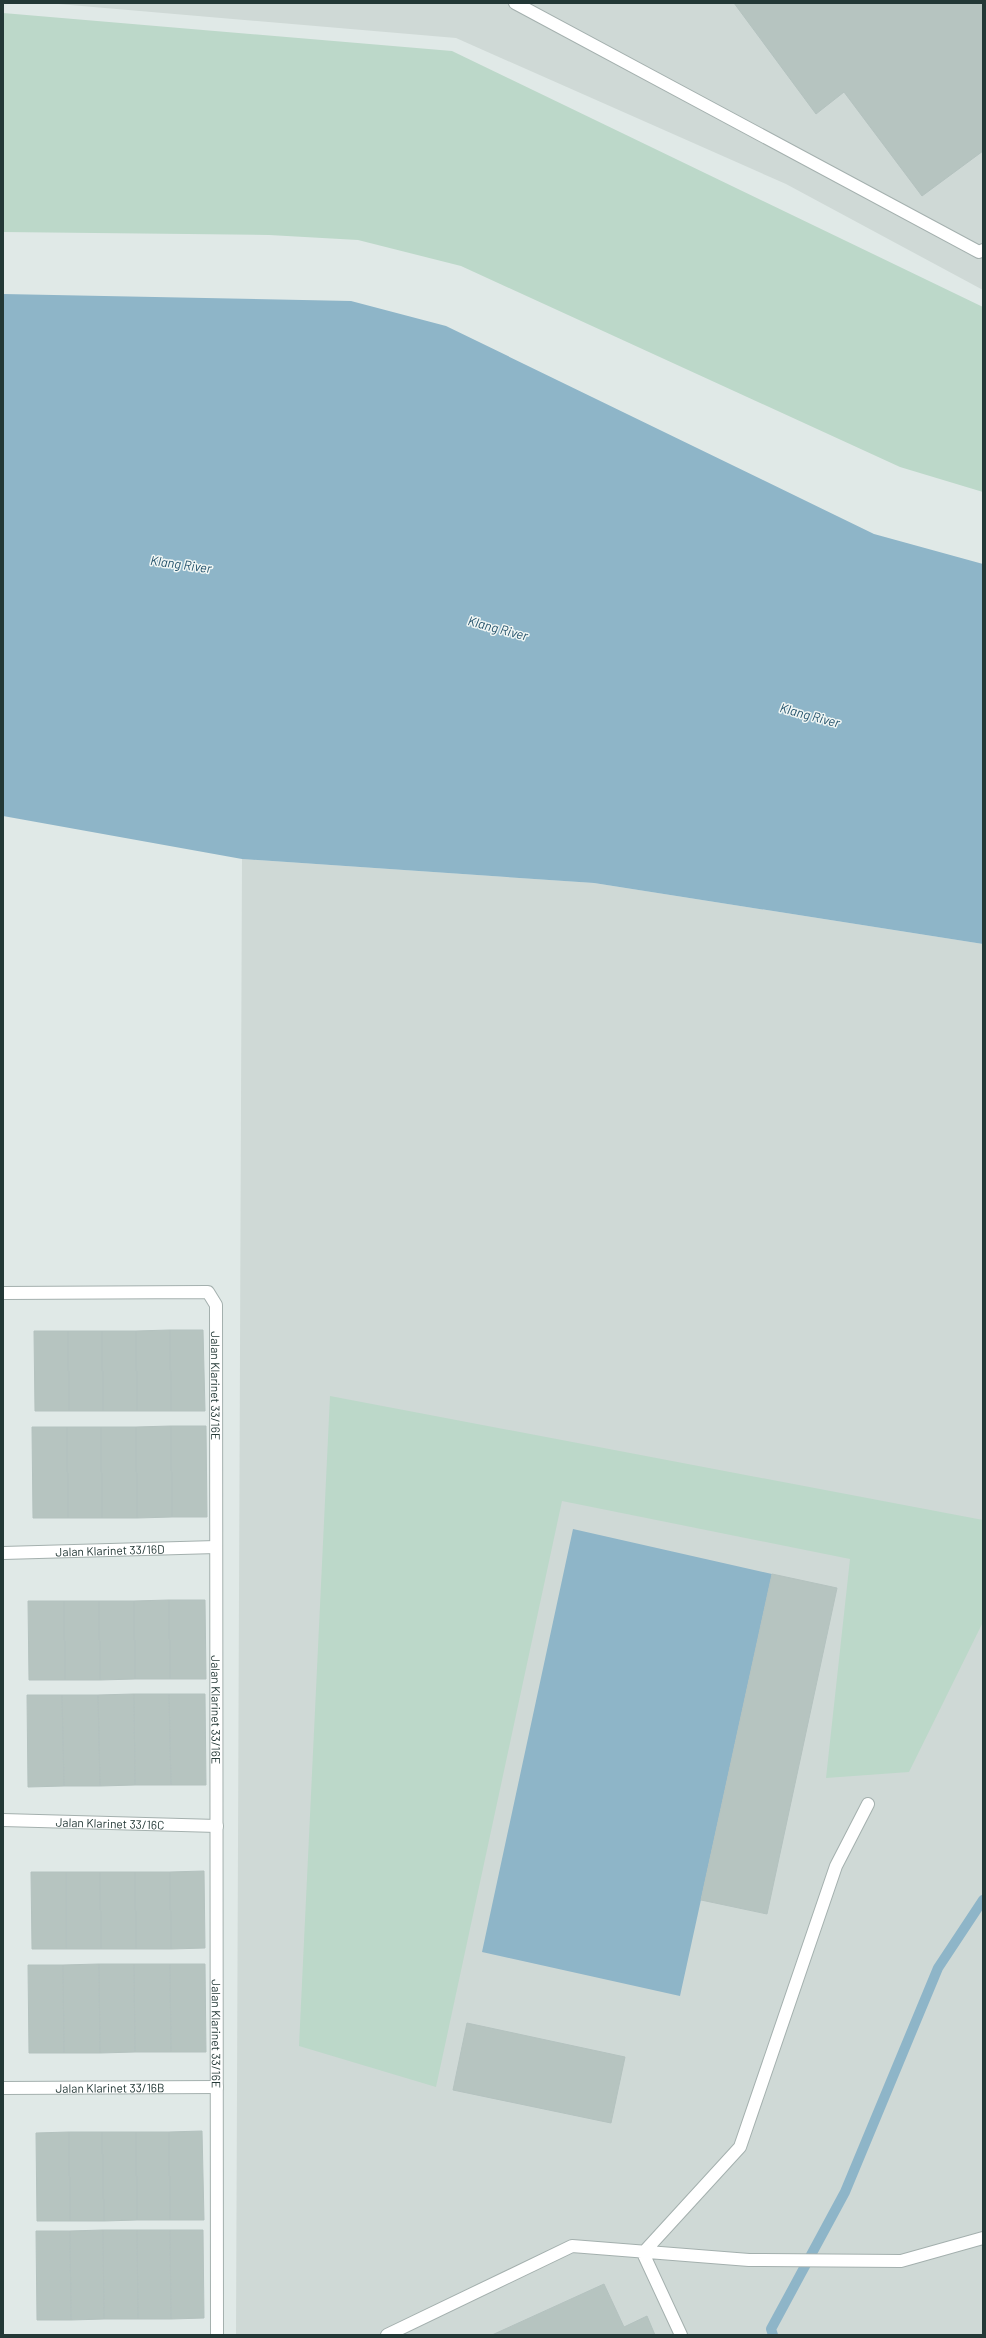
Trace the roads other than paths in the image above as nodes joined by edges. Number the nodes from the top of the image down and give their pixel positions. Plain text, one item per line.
1 (515, 3) edge
2 (983, 250) edge
3 (3, 1293) edge
4 (216, 1547) junction
5 (3, 1553) edge
6 (868, 1804) dead end
7 (3, 1820) edge
8 (216, 1826) junction
9 (217, 2087) junction
10 (3, 2088) edge
11 (983, 2238) edge
12 (643, 2253) junction
13 (217, 2335) edge
14 (387, 2335) edge
15 (680, 2335) edge

1 - 2 street
3 - 4 street, Jalan Klarinet 33/16E
4 - 5 street, Jalan Klarinet 33/16D
4 - 8 street, Jalan Klarinet 33/16E
6 - 12 street
7 - 8 street, Jalan Klarinet 33/16C
8 - 9 street, Jalan Klarinet 33/16E
9 - 10 street, Jalan Klarinet 33/16B
9 - 13 street, Jalan Klarinet 33/16E
11 - 12 street
12 - 14 street
12 - 15 street

